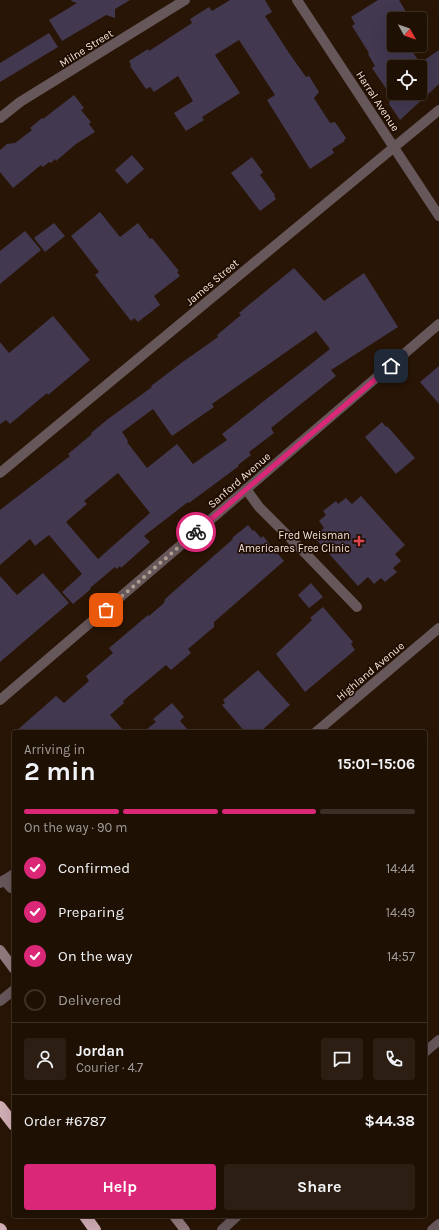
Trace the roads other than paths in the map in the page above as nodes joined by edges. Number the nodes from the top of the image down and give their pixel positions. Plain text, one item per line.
1 (185, 0) edge
2 (297, 0) edge
3 (439, 110) edge
4 (0, 118) edge
5 (394, 147) junction
6 (439, 216) edge
7 (439, 324) edge
8 (0, 473) edge
9 (246, 489) junction
10 (357, 608) dead end
11 (439, 628) edge
12 (0, 700) edge
13 (318, 730) edge
14 (12, 875) edge
15 (2, 881) edge
16 (11, 888) dead end
17 (0, 950) edge
18 (12, 966) edge
19 (12, 992) edge
20 (0, 1001) edge
21 (439, 1040) edge
22 (427, 1050) edge
23 (0, 1107) edge
24 (12, 1122) edge
25 (86, 1218) edge
26 (176, 1218) edge
27 (236, 1218) edge
28 (439, 1224) edge
29 (95, 1230) edge
30 (185, 1230) edge
31 (222, 1230) edge
32 (432, 1230) edge

1 - 4 street, Milne Street
2 - 5 street, Harral Avenue
3 - 5 street, James Street
5 - 6 street, Harral Avenue
5 - 8 street, James Street
7 - 9 street, Sanford Avenue
9 - 10 street
9 - 12 street, Sanford Avenue
11 - 13 street, Highland Avenue
14 - 15 street
15 - 16 street
17 - 18 main road
19 - 20 street
21 - 22 street
23 - 24 highway
25 - 29 highway
26 - 30 main road
27 - 31 street
28 - 32 street

